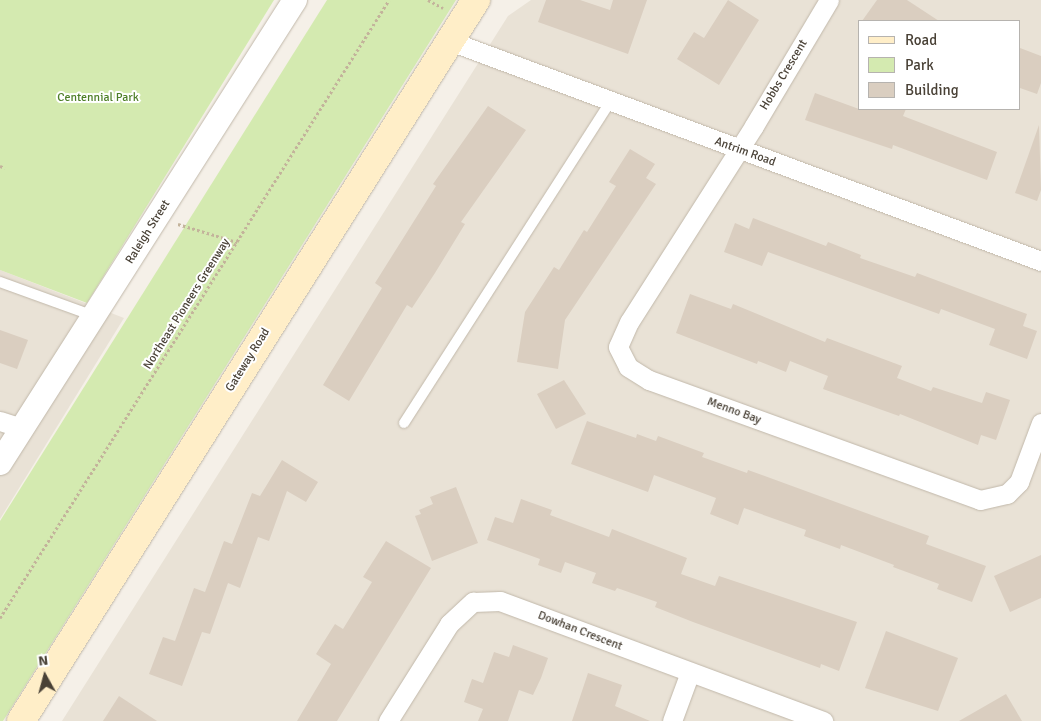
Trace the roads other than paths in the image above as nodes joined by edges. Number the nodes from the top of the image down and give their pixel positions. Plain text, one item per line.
1 (296, 0) edge
2 (476, 0) edge
3 (829, 0) edge
4 (450, 41) junction
5 (610, 102) junction
6 (738, 149) junction
7 (1041, 261) edge
8 (0, 282) edge
9 (95, 317) junction
10 (404, 423) dead end
11 (1041, 423) edge
12 (10, 424) edge
13 (0, 463) edge
14 (690, 672) junction
15 (21, 721) edge
16 (388, 721) edge
17 (672, 721) edge
18 (823, 721) edge

1 - 9 street, Raleigh Street
2 - 4 main road, Gateway Road
3 - 6 street, Hobbs Crescent
4 - 5 street, Antrim Road
4 - 15 main road, Gateway Road
5 - 6 street, Antrim Road
5 - 10 lane
6 - 7 street, Antrim Road
6 - 11 street, Menno Bay
8 - 9 lane
9 - 12 street, Raleigh Street
12 - 13 street, Raleigh Street
14 - 16 street, Dowhan Crescent
14 - 17 street
14 - 18 street, Dowhan Crescent

